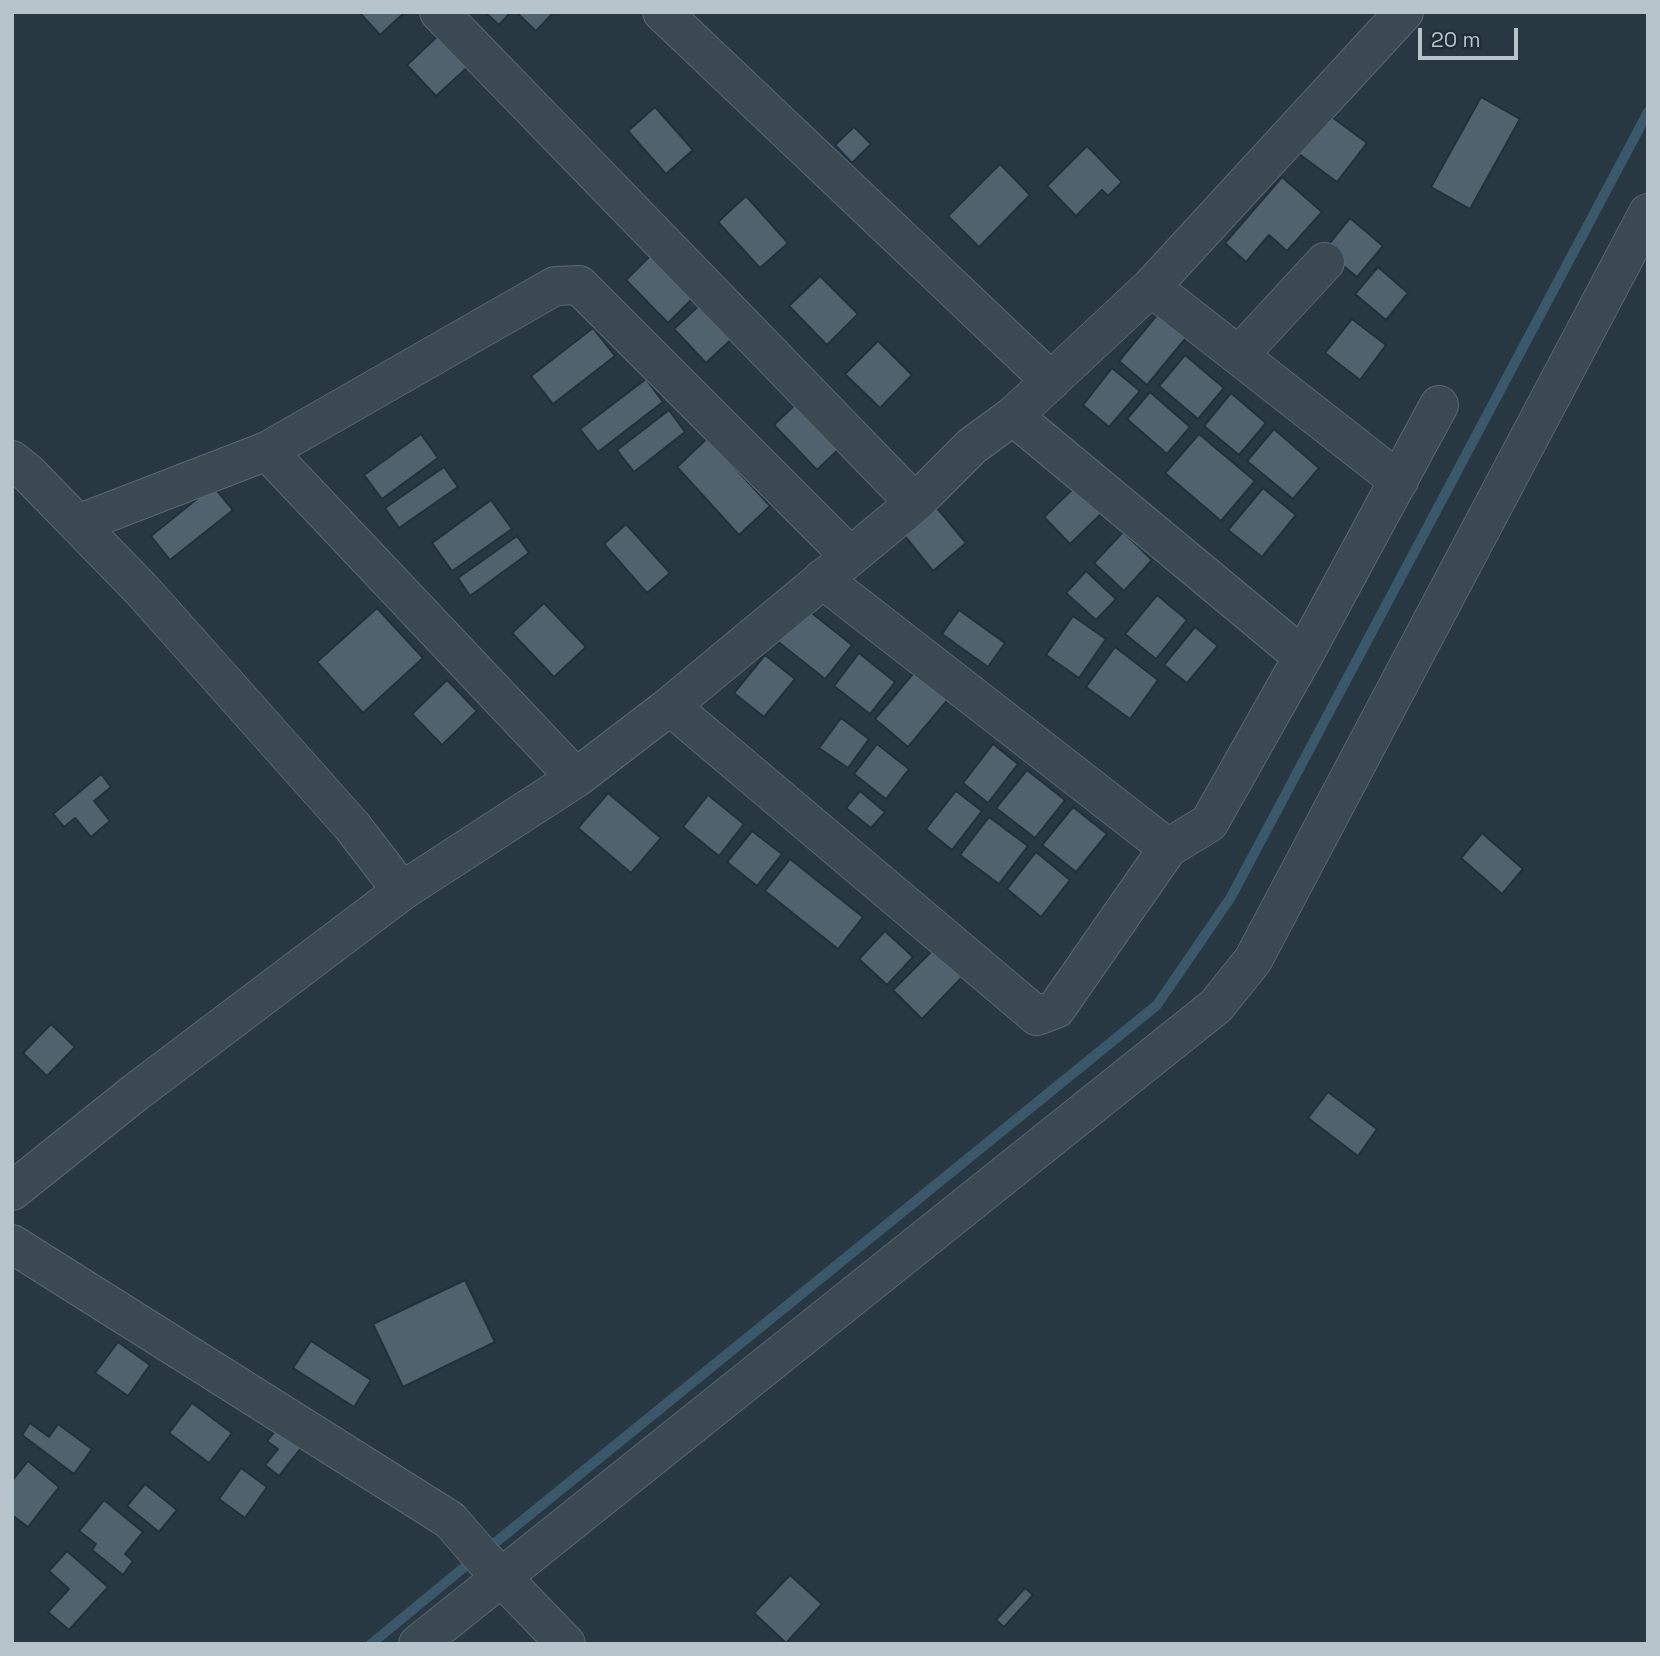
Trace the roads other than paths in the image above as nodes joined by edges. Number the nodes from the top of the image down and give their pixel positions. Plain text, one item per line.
1 (439, 12) edge
2 (662, 12) edge
3 (1404, 12) edge
4 (1648, 213) edge
5 (1325, 261) dead end
6 (1151, 287) junction
7 (1239, 355) junction
8 (1052, 381) junction
9 (1439, 405) dead end
10 (1013, 416) junction
11 (267, 451) junction
12 (12, 460) edge
13 (1399, 481) junction
14 (915, 503) junction
15 (78, 524) junction
16 (836, 568) junction
17 (1303, 657) junction
18 (670, 706) junction
19 (576, 778) junction
20 (1168, 848) junction
21 (401, 891) junction
22 (12, 1191) edge
23 (12, 1244) edge
24 (492, 1568) junction
25 (418, 1644) edge
26 (566, 1644) edge

1 - 14 street
2 - 8 street
3 - 6 street
4 - 24 street
5 - 7 street
6 - 7 street
6 - 8 street
7 - 13 street
8 - 10 street
9 - 13 street
10 - 14 street
10 - 17 street
11 - 15 street
11 - 16 street
11 - 19 street
12 - 15 street
13 - 17 street
14 - 16 street
15 - 21 street
16 - 18 street
16 - 20 street
17 - 20 street
18 - 19 street
18 - 20 street
19 - 21 street
21 - 22 street
23 - 24 street
24 - 25 street
24 - 26 street

